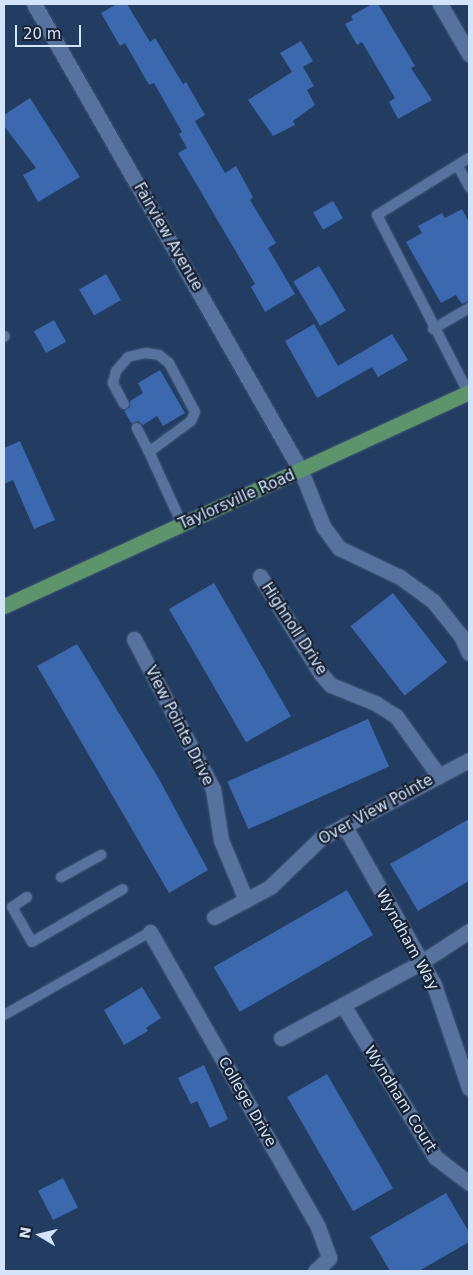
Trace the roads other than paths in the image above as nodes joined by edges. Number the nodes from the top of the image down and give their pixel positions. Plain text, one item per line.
1 (34, 4) edge
2 (440, 4) edge
3 (469, 54) edge
4 (469, 158) edge
5 (458, 166) junction
6 (469, 187) edge
7 (469, 308) edge
8 (433, 329) junction
9 (468, 392) edge
10 (124, 404) dead end
11 (136, 428) dead end
12 (149, 452) junction
13 (301, 471) junction
14 (182, 524) junction
15 (260, 576) dead end
16 (4, 606) edge
17 (134, 639) dead end
18 (469, 654) edge
19 (469, 760) edge
20 (439, 776) junction
21 (344, 825) junction
22 (101, 855) dead end
23 (61, 877) dead end
24 (123, 889) dead end
25 (27, 897) dead end
26 (246, 900) junction
27 (214, 918) dead end
28 (469, 931) edge
29 (150, 932) joint
30 (420, 963) junction
31 (343, 1004) junction
32 (4, 1015) edge
33 (281, 1038) dead end
34 (469, 1088) edge
35 (469, 1183) edge
36 (315, 1271) edge

1 - 13 street, Fairview Avenue
2 - 3 street
4 - 5 lane
5 - 6 lane
5 - 8 lane
7 - 8 lane
8 - 9 lane
9 - 13 main road, Taylorsville Road
10 - 12 lane
11 - 12 lane
12 - 14 lane
13 - 14 main road, Taylorsville Road
13 - 18 street, Fairview Avenue
14 - 16 main road, Taylorsville Road
15 - 20 street, Highnoll Drive
17 - 26 street, View Pointe Drive
19 - 20 street, Over View Pointe
20 - 21 street, Over View Pointe
21 - 26 street, Over View Pointe
21 - 30 street, Wyndham Way
22 - 23 lane
24 - 25 lane
26 - 27 street, Over View Pointe
28 - 30 street
29 - 32 lane
29 - 36 street, College Drive
30 - 31 street
30 - 34 street, Wyndham Way
31 - 33 street
31 - 35 street, Wyndham Court

